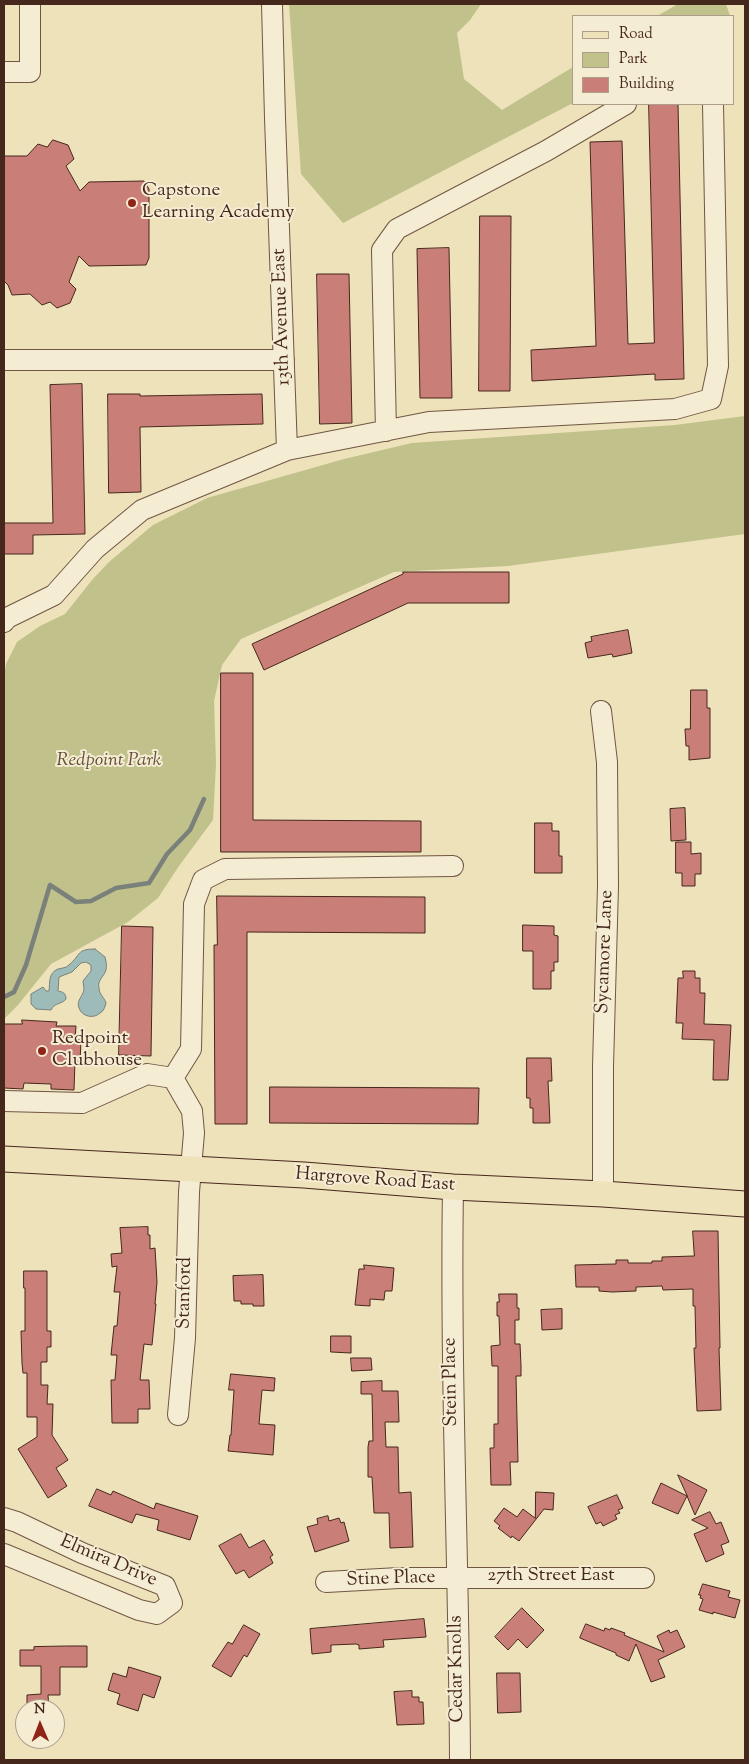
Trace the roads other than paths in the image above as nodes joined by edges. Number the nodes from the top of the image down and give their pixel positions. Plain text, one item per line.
1 (30, 4) edge
2 (272, 4) edge
3 (4, 72) edge
4 (624, 105) edge
5 (713, 105) edge
6 (4, 360) edge
7 (284, 360) junction
8 (386, 431) junction
9 (287, 450) junction
10 (4, 622) edge
11 (601, 711) dead end
12 (452, 866) dead end
13 (173, 1078) junction
14 (4, 1101) edge
15 (4, 1160) edge
16 (190, 1170) junction
17 (453, 1186) junction
18 (603, 1194) junction
19 (745, 1204) edge
20 (178, 1415) dead end
21 (4, 1518) edge
22 (4, 1554) edge
23 (457, 1577) junction
24 (644, 1578) dead end
25 (326, 1582) dead end
26 (460, 1760) edge

1 - 3 street
2 - 7 street, 13th Avenue East
4 - 8 street
5 - 8 street
6 - 7 street
7 - 9 street, 13th Avenue East
8 - 9 street
9 - 10 street
11 - 18 street, Sycamore Lane
12 - 13 street
13 - 14 street
13 - 16 street, Stanford
15 - 16 main road, Hargrove Road East
16 - 17 main road, Hargrove Road East
16 - 20 street, Stanford
17 - 18 main road, Hargrove Road East
17 - 23 street, Stein Place
18 - 19 main road, Hargrove Road East
21 - 22 street, Elmira Drive
23 - 24 street, 27th Street East
23 - 25 street, Stine Place
23 - 26 street, Cedar Knolls

